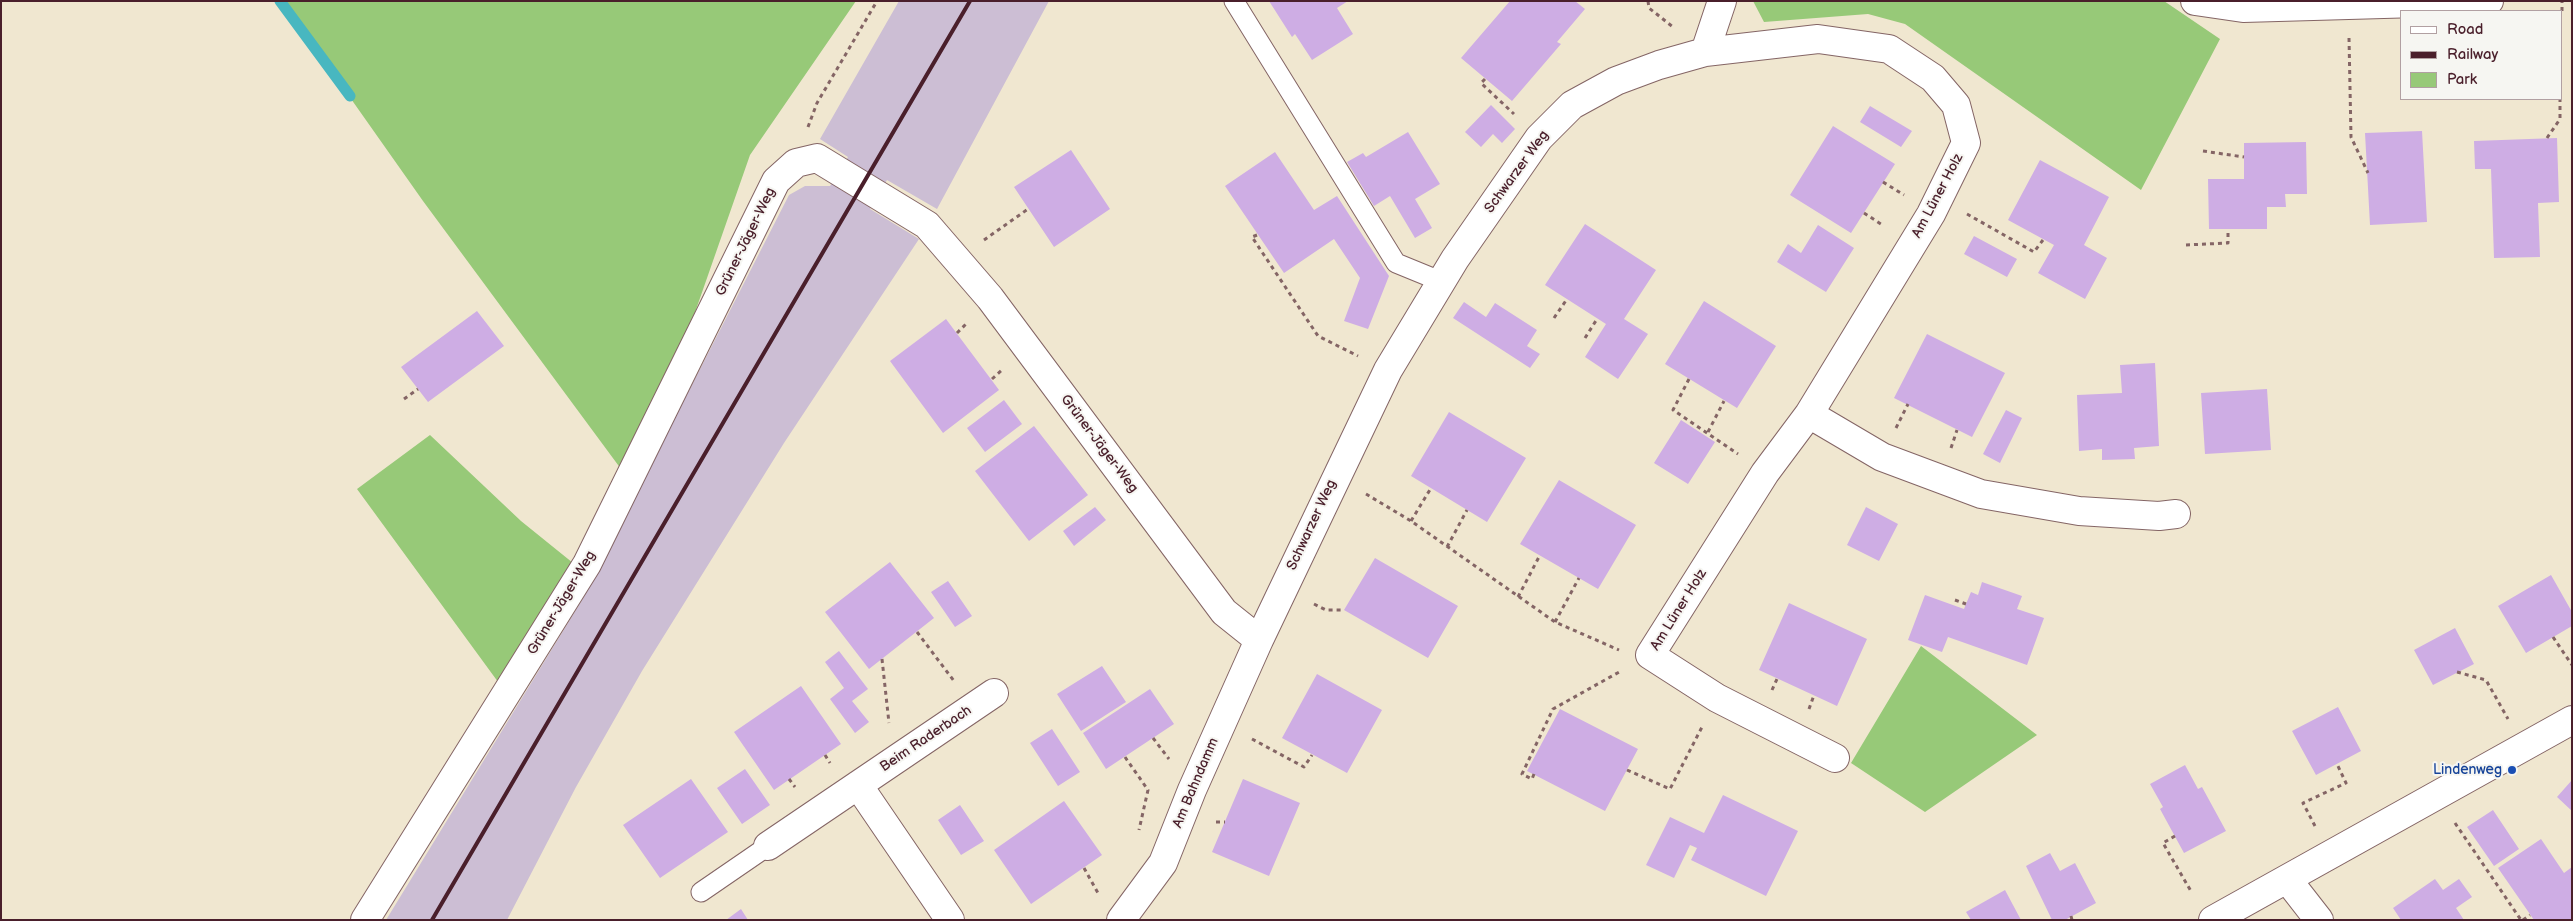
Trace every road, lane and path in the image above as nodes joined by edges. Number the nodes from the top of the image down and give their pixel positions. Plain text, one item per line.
1 (877, 1) edge
2 (1234, 1) edge
3 (1722, 1) edge
4 (2195, 1) edge
5 (2489, 1) edge
6 (2349, 5) junction
7 (1705, 52) junction
8 (1485, 79) dead end
9 (2560, 100) edge
10 (1540, 138) junction
11 (2547, 138) dead end
12 (2203, 151) dead end
13 (2244, 157) dead end
14 (796, 163) junction
15 (2368, 173) dead end
16 (1939, 198) junction
17 (1028, 209) dead end
18 (2228, 229) dead end
19 (1258, 235) dead end
20 (2043, 240) dead end
21 (2186, 245) dead end
22 (956, 259) junction
23 (1440, 281) junction
24 (1567, 299) dead end
25 (1554, 318) dead end
26 (1597, 319) dead end
27 (1585, 338) dead end
28 (1388, 370) junction
29 (1689, 379) dead end
30 (418, 389) dead end
31 (404, 399) dead end
32 (1724, 400) dead end
33 (1809, 414) junction
34 (1708, 432) junction
35 (1765, 473) junction
36 (1336, 474) junction
37 (1431, 488) dead end
38 (1467, 510) dead end
39 (2176, 514) dead end
40 (1411, 521) junction
41 (1447, 547) junction
42 (1540, 555) dead end
43 (1579, 578) dead end
44 (1518, 597) junction
45 (1955, 600) dead end
46 (1966, 604) dead end
47 (1555, 622) junction
48 (917, 632) dead end
49 (2553, 637) dead end
50 (1259, 640) junction
51 (1650, 655) junction
52 (882, 659) dead end
53 (2572, 665) edge
54 (2457, 672) dead end
55 (1717, 698) junction
56 (984, 700) joint
57 (2572, 720) edge
58 (1222, 722) junction
59 (2523, 747) junction
60 (1312, 755) dead end
61 (1125, 757) dead end
62 (1835, 758) dead end
63 (893, 761) junction
64 (2338, 764) dead end
65 (1627, 770) dead end
66 (1534, 774) dead end
67 (858, 785) junction
68 (2436, 796) junction
69 (2175, 836) dead end
70 (768, 846) joint
71 (2331, 854) junction
72 (1162, 863) junction
73 (2287, 879) junction
74 (701, 892) dead end
75 (2193, 894) dead end
76 (2530, 915) dead end
77 (364, 920) edge
78 (950, 920) edge
79 (1122, 920) edge
80 (2213, 920) edge
81 (2319, 920) edge
82 (2522, 920) edge

1 - 14 path
2 - 23 lane
3 - 7 street
4 - 6 street
5 - 6 street
6 - 15 path
7 - 10 street, Schwarzer Weg
7 - 16 street, Am Lüner Holz
8 - 10 path
9 - 11 path
10 - 23 street, Schwarzer Weg
12 - 13 path
14 - 22 street, Grüner-Jäger-Weg
14 - 77 street, Grüner-Jäger-Weg
16 - 20 path
16 - 33 street, Am Lüner Holz
17 - 22 path
18 - 21 path
19 - 28 path
22 - 50 street, Grüner-Jäger-Weg
23 - 28 street, Schwarzer Weg
24 - 25 path
26 - 27 path
28 - 36 street, Schwarzer Weg
29 - 34 path
30 - 31 path
32 - 34 path
33 - 35 street, Am Lüner Holz
33 - 39 street
34 - 35 path
35 - 51 street, Am Lüner Holz
36 - 40 path
36 - 50 street, Schwarzer Weg
37 - 40 path
38 - 41 path
40 - 41 path
41 - 44 path
42 - 44 path
43 - 47 path
44 - 47 path
45 - 46 path
47 - 51 path
48 - 56 path
49 - 53 path
50 - 58 street, Am Bahndamm
51 - 55 street, Am Lüner Holz
51 - 66 path
52 - 63 path
54 - 59 path
55 - 62 street, Am Lüner Holz
55 - 65 path
56 - 63 street, Beim Raderbach
57 - 59 street
58 - 60 path
58 - 72 street, Am Bahndamm
59 - 68 street
61 - 72 path
63 - 67 street, Beim Raderbach
64 - 71 path
67 - 70 street, Beim Raderbach
67 - 78 street
68 - 71 street
68 - 82 path
69 - 75 path
70 - 74 lane
71 - 73 street
72 - 79 street, Am Bahndamm
73 - 80 street
73 - 81 street
76 - 82 path

